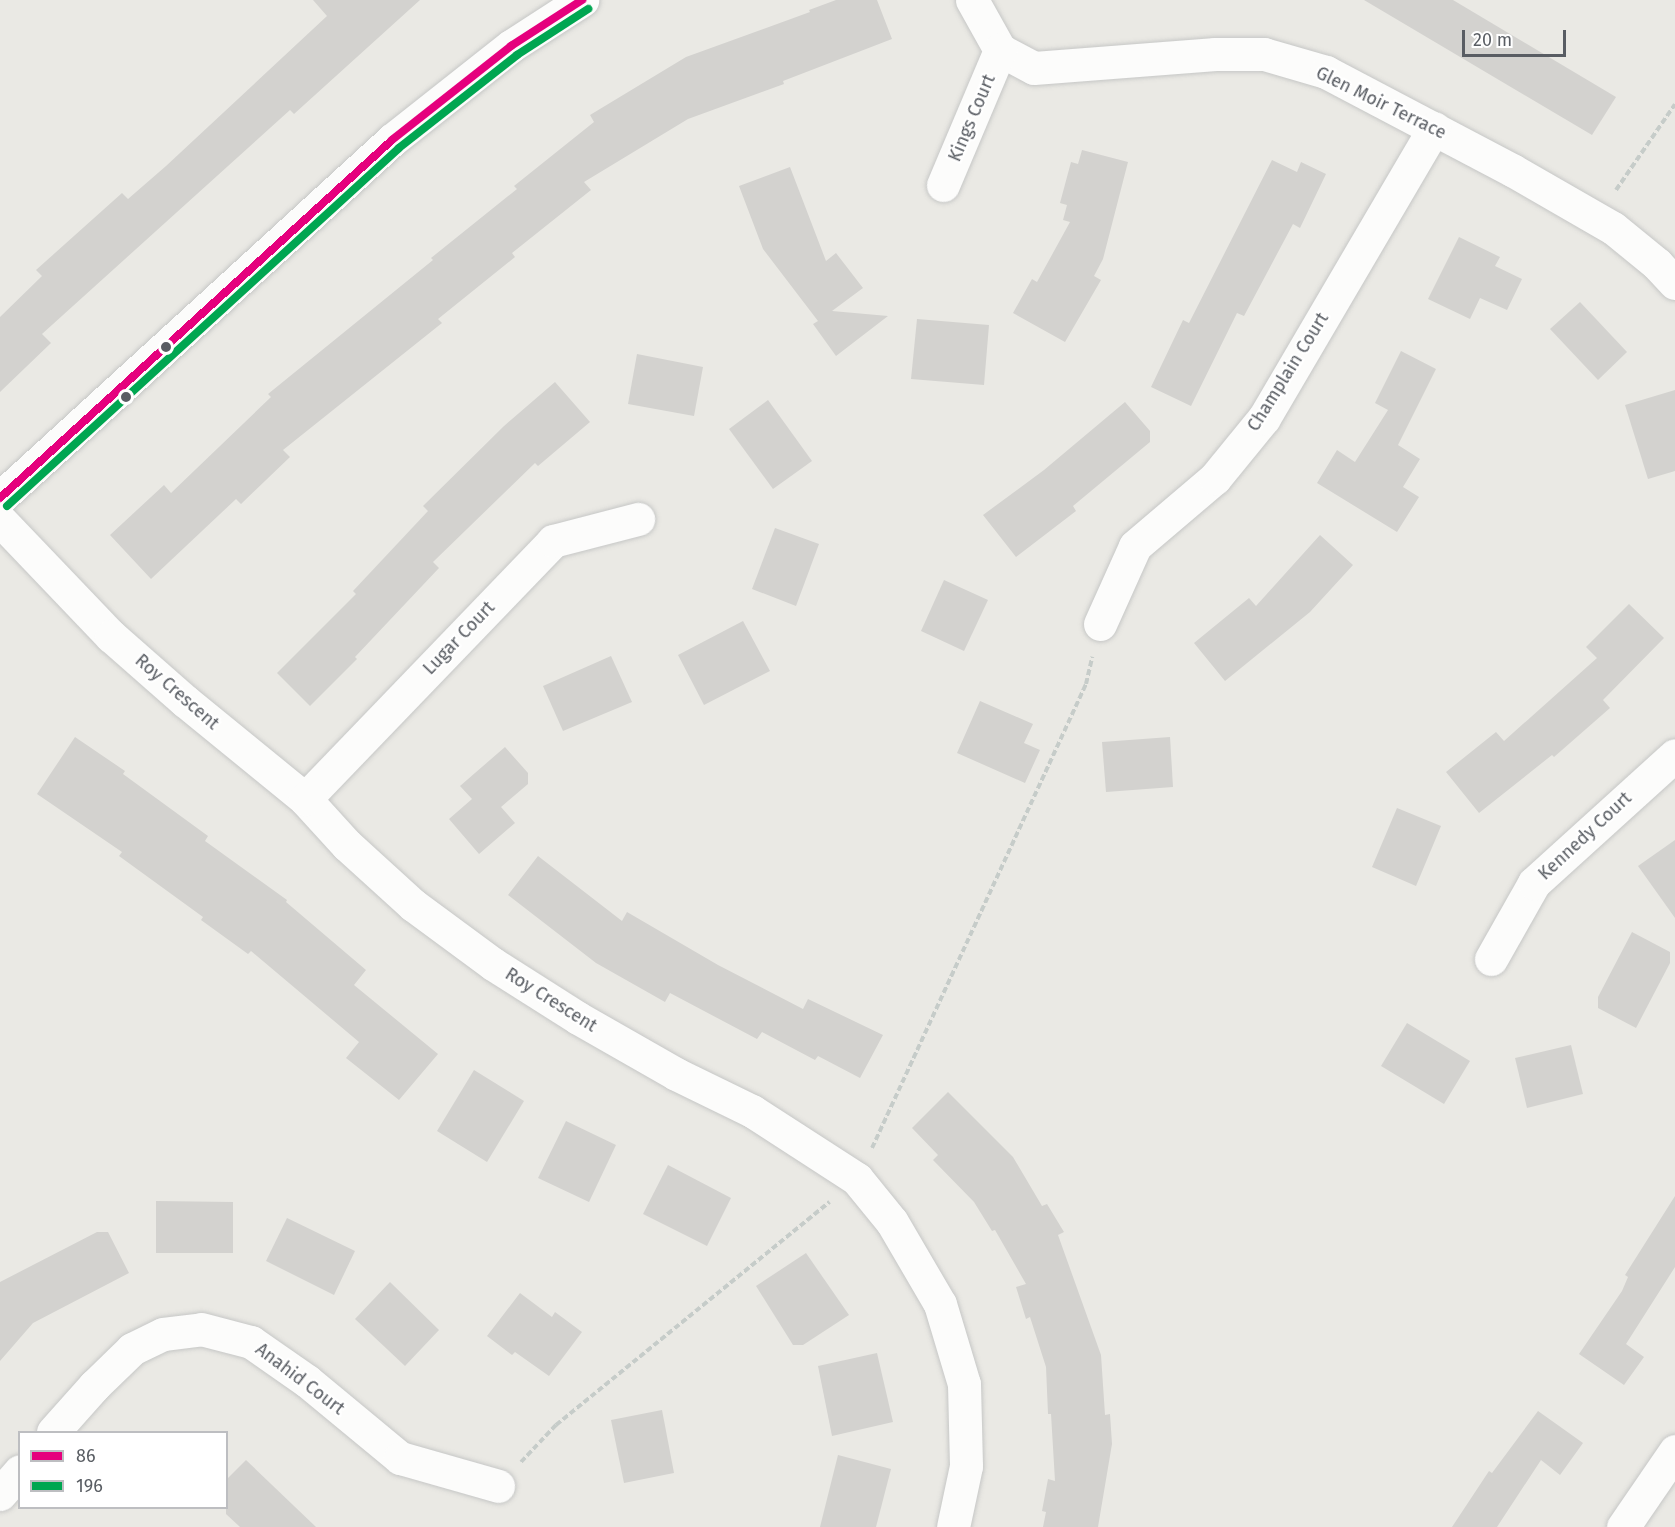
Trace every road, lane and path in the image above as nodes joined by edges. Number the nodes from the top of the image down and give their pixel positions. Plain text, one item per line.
1 (582, 0) edge
2 (972, 0) edge
3 (1000, 50) junction
4 (1675, 104) edge
5 (1434, 128) junction
6 (943, 185) dead end
7 (1597, 219) junction
8 (1675, 283) edge
9 (0, 498) edge
10 (638, 519) dead end
11 (0, 520) edge
12 (1100, 624) joint
13 (1675, 755) edge
14 (305, 798) junction
15 (1491, 959) dead end
16 (857, 1179) junction
17 (54, 1431) edge
18 (1675, 1451) edge
19 (18, 1473) edge
20 (498, 1486) joint
21 (0, 1494) edge
22 (953, 1527) edge
23 (1623, 1527) edge

1 - 9 street
2 - 3 street
3 - 5 street, Glen Moir Terrace
3 - 6 street, Kings Court
4 - 7 path
5 - 7 street, Glen Moir Terrace
5 - 12 street, Champlain Court
7 - 8 street, Glen Moir Terrace
10 - 14 street, Lugar Court
11 - 14 street, Roy Crescent
12 - 16 path
13 - 15 street, Kennedy Court
14 - 16 street, Roy Crescent
16 - 20 path
16 - 22 street, Roy Crescent
17 - 20 street, Anahid Court
18 - 23 street
19 - 21 street

